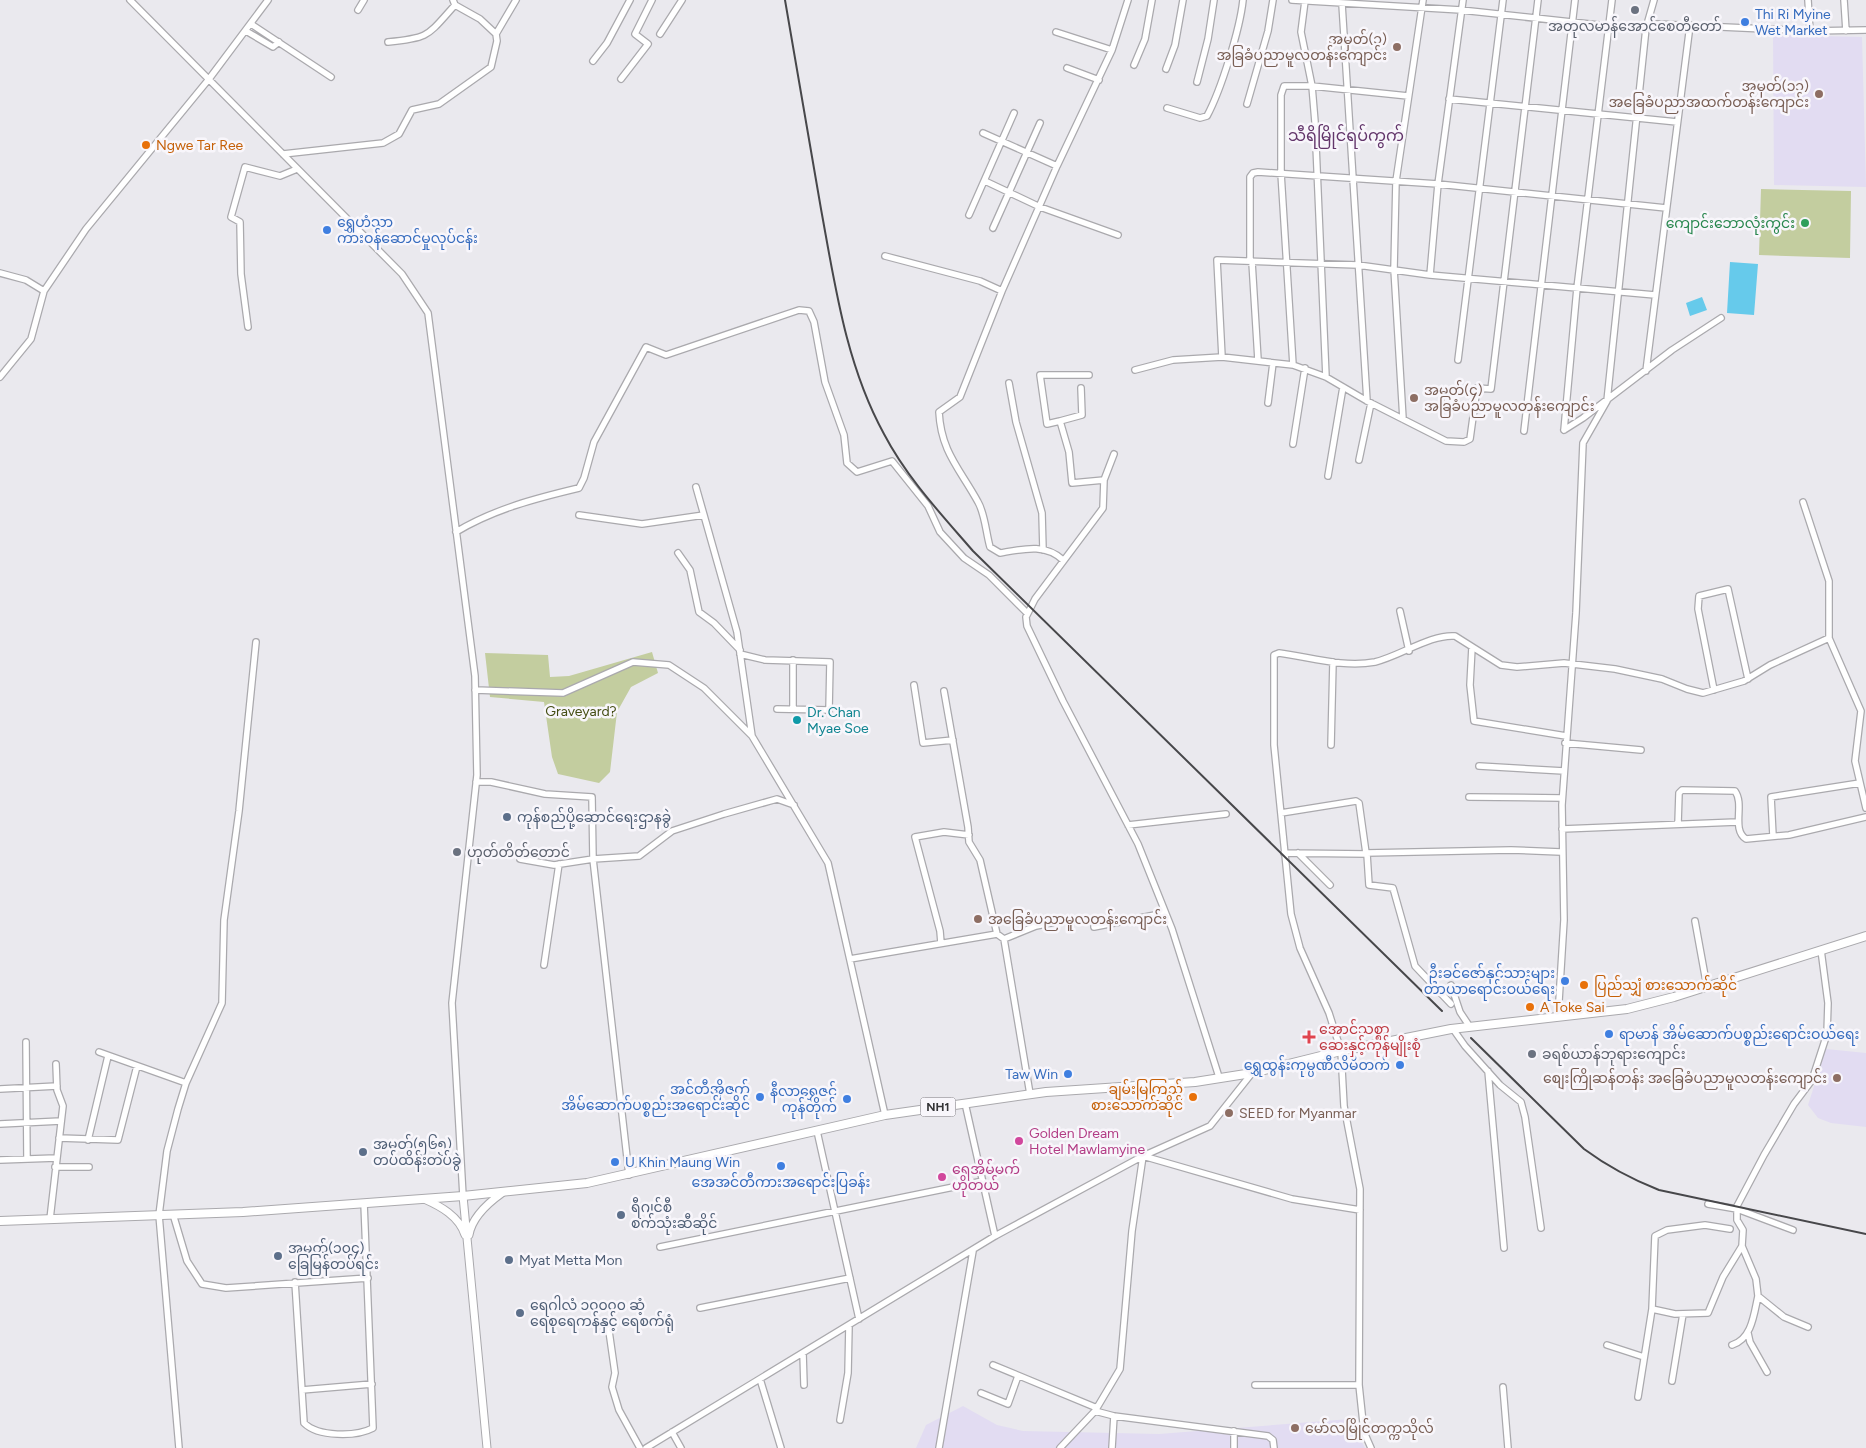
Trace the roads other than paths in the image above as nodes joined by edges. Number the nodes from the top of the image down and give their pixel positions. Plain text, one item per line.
1 (130, 0) edge
2 (268, 0) edge
3 (364, 0) edge
4 (516, 0) edge
5 (630, 0) edge
6 (652, 0) edge
7 (682, 0) edge
8 (1128, 0) edge
9 (1152, 0) edge
10 (1183, 0) edge
11 (1214, 0) edge
12 (1242, 0) edge
13 (1274, 0) edge
14 (1292, 0) edge
15 (1423, 0) edge
16 (1463, 0) edge
17 (1503, 0) edge
18 (1538, 0) edge
19 (1575, 0) edge
20 (1612, 0) edge
21 (1654, 0) edge
22 (1808, 0) edge
23 (1844, 0) edge
24 (454, 2) edge
25 (1305, 2) junction
26 (1386, 2) edge
27 (1361, 3) edge
28 (1342, 4) junction
29 (1422, 7) junction
30 (358, 10) dead end
31 (1462, 10) junction
32 (1501, 15) junction
33 (1535, 18) junction
34 (1572, 22) junction
35 (250, 24) junction
36 (1690, 25) junction
37 (1608, 26) junction
38 (1646, 28) junction
39 (1866, 30) edge
40 (246, 31) junction
41 (1810, 31) junction
42 (1846, 31) junction
43 (1056, 32) dead end
44 (496, 34) junction
45 (660, 34) dead end
46 (279, 42) junction
47 (388, 42) dead end
48 (1112, 50) junction
49 (592, 61) dead end
50 (1134, 65) dead end
51 (1067, 68) dead end
52 (1166, 68) dead end
53 (331, 78) dead end
54 (208, 79) junction
55 (621, 79) dead end
56 (1099, 80) junction
57 (1196, 82) dead end
58 (1312, 86) junction
59 (1348, 90) junction
60 (1408, 96) junction
61 (1449, 99) junction
62 (1490, 103) junction
63 (1246, 104) dead end
64 (1526, 107) junction
65 (1166, 108) dead end
66 (1562, 110) junction
67 (1014, 113) dead end
68 (1599, 114) junction
69 (1636, 117) junction
70 (1677, 122) junction
71 (1040, 123) dead end
72 (983, 132) dead end
73 (1002, 142) junction
74 (283, 154) junction
75 (1027, 154) junction
76 (1057, 166) junction
77 (298, 169) junction
78 (1281, 173) junction
79 (1318, 176) junction
80 (1354, 179) junction
81 (985, 181) junction
82 (1396, 181) junction
83 (1438, 184) junction
84 (1478, 188) junction
85 (1515, 192) junction
86 (1008, 193) junction
87 (1551, 196) junction
88 (1587, 200) junction
89 (1627, 204) junction
90 (1040, 207) junction
91 (1666, 208) junction
92 (969, 215) dead end
93 (993, 228) dead end
94 (1118, 235) dead end
95 (885, 256) dead end
96 (1251, 262) junction
97 (1286, 262) junction
98 (1322, 265) junction
99 (1358, 265) junction
100 (1394, 269) junction
101 (0, 273) edge
102 (1430, 276) junction
103 (1468, 278) junction
104 (1505, 281) junction
105 (1541, 284) junction
106 (1577, 288) junction
107 (44, 291) junction
108 (1002, 291) junction
109 (1618, 292) junction
110 (1655, 296) junction
111 (1721, 318) dead end
112 (248, 327) dead end
113 (1222, 357) junction
114 (1258, 360) junction
115 (1458, 360) dead end
116 (1273, 363) junction
117 (1293, 365) junction
118 (1305, 368) junction
119 (1135, 370) dead end
120 (1646, 371) junction
121 (1090, 375) dead end
122 (0, 377) edge
123 (1326, 377) junction
124 (1009, 383) dead end
125 (1343, 387) junction
126 (1081, 388) dead end
127 (1607, 401) junction
128 (1369, 402) junction
129 (1268, 403) dead end
130 (1404, 419) junction
131 (1060, 421) junction
132 (1524, 431) dead end
133 (1293, 444) dead end
134 (1114, 454) dead end
135 (1359, 460) dead end
136 (1328, 476) dead end
137 (1104, 480) junction
138 (696, 487) dead end
139 (1803, 502) dead end
140 (579, 514) dead end
141 (704, 515) junction
142 (456, 532) junction
143 (1043, 550) junction
144 (678, 553) dead end
145 (1063, 560) junction
146 (1400, 611) dead end
147 (1027, 613) junction
148 (1829, 638) junction
149 (256, 642) dead end
150 (1472, 647) junction
151 (1409, 651) junction
152 (740, 652) junction
153 (793, 660) junction
154 (1333, 662) junction
155 (1572, 665) junction
156 (1748, 679) junction
157 (914, 685) dead end
158 (475, 690) junction
159 (1714, 690) junction
160 (944, 691) dead end
161 (777, 709) dead end
162 (793, 710) junction
163 (752, 736) junction
164 (1565, 739) junction
165 (953, 740) junction
166 (1331, 746) dead end
167 (1641, 750) dead end
168 (1479, 766) dead end
169 (1564, 772) junction
170 (476, 782) junction
171 (1860, 783) junction
172 (1469, 797) dead end
173 (1562, 798) junction
174 (794, 805) junction
175 (1866, 808) edge
176 (1281, 812) junction
177 (1226, 814) dead end
178 (1866, 817) edge
179 (1737, 822) junction
180 (1678, 824) junction
181 (1128, 826) junction
182 (1562, 829) junction
183 (969, 835) junction
184 (1773, 836) junction
185 (1561, 852) junction
186 (1284, 853) junction
187 (1298, 853) junction
188 (1366, 853) junction
189 (520, 859) dead end
190 (593, 859) junction
191 (559, 864) junction
192 (1330, 885) dead end
193 (1165, 913) junction
194 (1694, 920) dead end
195 (1056, 922) dead end
196 (1094, 927) dead end
197 (997, 934) junction
198 (1866, 936) edge
199 (1004, 939) junction
200 (941, 943) junction
201 (1821, 950) junction
202 (850, 959) junction
203 (544, 966) dead end
204 (1451, 985) dead end
205 (1707, 987) junction
206 (1451, 1004) dead end
207 (1558, 1017) junction
208 (1470, 1027) junction
209 (1453, 1029) junction
210 (26, 1042) dead end
211 (1341, 1051) junction
212 (99, 1052) dead end
213 (108, 1056) junction
214 (56, 1064) dead end
215 (136, 1066) junction
216 (1488, 1071) junction
217 (1252, 1073) junction
218 (1219, 1077) junction
219 (186, 1083) junction
220 (26, 1086) junction
221 (57, 1086) junction
222 (0, 1089) edge
223 (1030, 1094) junction
224 (965, 1103) junction
225 (885, 1115) junction
226 (61, 1121) junction
227 (27, 1123) junction
228 (0, 1124) edge
229 (817, 1131) junction
230 (59, 1138) junction
231 (88, 1140) junction
232 (1143, 1156) junction
233 (56, 1158) junction
234 (27, 1159) junction
235 (0, 1160) edge
236 (55, 1167) junction
237 (89, 1167) dead end
238 (629, 1175) junction
239 (983, 1181) junction
240 (502, 1193) junction
241 (463, 1196) junction
242 (423, 1199) junction
243 (364, 1203) junction
244 (1708, 1204) dead end
245 (1737, 1209) junction
246 (1360, 1210) junction
247 (835, 1212) junction
248 (173, 1214) junction
249 (159, 1215) junction
250 (50, 1219) junction
251 (0, 1221) edge
252 (1541, 1228) dead end
253 (1730, 1229) dead end
254 (1793, 1230) dead end
255 (995, 1236) junction
256 (468, 1245) junction
257 (1742, 1246) junction
258 (660, 1247) dead end
259 (1504, 1248) dead end
260 (973, 1251) junction
261 (368, 1278) junction
262 (850, 1278) junction
263 (295, 1282) junction
264 (1758, 1296) junction
265 (700, 1308) dead end
266 (1652, 1309) junction
267 (1682, 1314) junction
268 (859, 1319) junction
269 (608, 1324) dead end
270 (850, 1325) junction
271 (1808, 1327) dead end
272 (1748, 1332) junction
273 (1607, 1345) dead end
274 (1732, 1345) dead end
275 (803, 1352) junction
276 (1644, 1357) junction
277 (993, 1365) dead end
278 (1767, 1372) dead end
279 (1018, 1376) junction
280 (760, 1379) junction
281 (1672, 1381) dead end
282 (372, 1384) junction
283 (804, 1385) dead end
284 (1255, 1385) dead end
285 (1359, 1385) junction
286 (1504, 1387) dead end
287 (302, 1390) junction
288 (981, 1393) dead end
289 (1638, 1396) dead end
290 (1096, 1410) junction
291 (1114, 1416) junction
292 (840, 1420) dead end
293 (1234, 1431) junction
294 (672, 1432) junction
295 (179, 1448) edge
296 (488, 1448) edge
297 (640, 1448) edge
298 (646, 1448) edge
299 (681, 1448) edge
300 (781, 1448) edge
301 (939, 1448) edge
302 (1060, 1448) edge
303 (1112, 1448) edge
304 (1234, 1448) edge
305 (1274, 1448) edge
306 (1372, 1448) edge
307 (1508, 1448) edge

1 - 54 street
2 - 35 street
3 - 30 street
4 - 44 street
5 - 49 street
6 - 55 street
7 - 45 street
8 - 48 street
9 - 50 street
10 - 52 street
11 - 57 street
12 - 65 street
13 - 63 street
14 - 25 street
15 - 29 street
16 - 31 street
17 - 32 street
18 - 33 street
19 - 34 street
20 - 37 street
21 - 38 street
22 - 41 street
23 - 42 street
24 - 44 street
24 - 47 street
25 - 28 street
25 - 58 street
26 - 27 street
26 - 29 street
27 - 28 street
28 - 59 street
29 - 31 street
29 - 60 street
31 - 32 street
31 - 61 street
32 - 33 street
32 - 62 street
33 - 34 street
33 - 64 street
34 - 37 street
34 - 66 street
35 - 40 street
35 - 46 street
36 - 38 street
36 - 41 street
36 - 70 street
37 - 38 street
37 - 68 street
38 - 69 street
39 - 42 street
40 - 46 street
40 - 54 street
41 - 42 street
43 - 48 street
44 - 74 street
46 - 53 street
48 - 56 street
51 - 56 street
54 - 74 street
54 - 107 street
56 - 76 street
58 - 59 street
58 - 78 street
58 - 79 street
59 - 60 street
59 - 80 street
60 - 82 street
61 - 62 street
61 - 83 street
62 - 64 street
62 - 84 street
64 - 66 street
64 - 85 street
66 - 68 street
66 - 87 street
67 - 73 street
68 - 69 street
68 - 88 street
69 - 70 street
69 - 89 street
70 - 91 street
71 - 75 street
72 - 73 street
73 - 75 street
73 - 81 street
74 - 77 street
75 - 76 street
75 - 86 street
76 - 90 street
77 - 112 street
77 - 142 street
78 - 79 street
78 - 96 street
78 - 97 street
79 - 80 street
79 - 98 street
80 - 82 street
80 - 99 street
81 - 86 street
81 - 92 street
82 - 83 street
82 - 100 street
83 - 84 street
83 - 102 street
84 - 85 street
84 - 103 street
85 - 87 street
85 - 104 street
86 - 90 street
86 - 93 street
87 - 88 street
87 - 105 street
88 - 89 street
88 - 106 street
89 - 91 street
89 - 109 street
90 - 94 street
90 - 108 street
91 - 110 street
95 - 108 street
96 - 97 street
96 - 113 street
96 - 114 street
97 - 98 street
97 - 117 street
98 - 99 street
98 - 123 street
99 - 100 street
99 - 128 street
100 - 102 street
100 - 130 street
101 - 107 street
102 - 103 street
103 - 104 street
103 - 115 street
104 - 105 street
104 - 130 street
105 - 106 street
105 - 132 street
106 - 109 street
106 - 127 street
107 - 122 street
108 - 143 street
109 - 110 street
109 - 127 street
110 - 120 street
111 - 120 street
113 - 114 street
113 - 119 street
114 - 116 street
116 - 117 street
116 - 129 street
117 - 118 street
118 - 123 street
118 - 133 street
120 - 127 street
121 - 131 street
123 - 125 street
124 - 143 street
125 - 128 street
125 - 136 street
126 - 131 street
127 - 155 street
128 - 130 street
128 - 135 street
131 - 137 street
134 - 137 street
137 - 145 street
138 - 141 street
139 - 148 street
140 - 141 street
141 - 152 street
142 - 147 street
142 - 158 street
143 - 145 street
144 - 152 street
145 - 147 street
146 - 151 street
147 - 181 street
148 - 156 street
148 - 171 street
149 - 219 street
150 - 151 street
150 - 155 street
150 - 164 street
151 - 154 street
152 - 153 street
152 - 163 street
153 - 162 street
153 - 162 street
154 - 166 street
154 - 176 street
155 - 159 street
155 - 164 street
156 - 159 street
156 - 159 street
157 - 165 street
158 - 163 street
158 - 170 street
160 - 165 street
161 - 162 street
163 - 174 street
164 - 167 street
164 - 169 street
165 - 183 street
168 - 169 street
169 - 173 street
170 - 190 street
170 - 241 street
171 - 175 street
171 - 184 street
172 - 173 street
173 - 182 street
174 - 190 street
174 - 202 street
176 - 186 street
176 - 188 street
177 - 181 street
178 - 184 street
179 - 180 street
179 - 180 street
179 - 184 street
180 - 182 street
181 - 193 street
182 - 185 street
183 - 197 street
183 - 200 street
185 - 188 street
185 - 207 street
186 - 187 street
186 - 211 street
187 - 188 street
187 - 192 street
188 - 206 street
189 - 191 street
190 - 191 street
190 - 238 street
191 - 203 street
193 - 196 street
193 - 218 street
194 - 205 street
195 - 199 street
197 - 199 street
197 - 200 street
198 - 201 highway, NH1
199 - 223 street
200 - 202 street
201 - 205 highway, NH1
201 - 245 street
202 - 225 street
204 - 208 street
205 - 207 highway, NH1
207 - 208 highway, NH1
208 - 209 highway, NH1
209 - 211 highway, NH1
209 - 216 street
210 - 220 street
211 - 217 highway, NH1
211 - 246 street
212 - 213 street
213 - 215 street
213 - 231 street
214 - 221 street
215 - 219 street
215 - 231 street
216 - 252 street
216 - 259 street
217 - 218 highway, NH1
217 - 232 street
218 - 223 highway, NH1
219 - 249 street
220 - 221 street
220 - 222 street
220 - 227 street
221 - 226 street
223 - 224 highway, NH1
224 - 225 highway, NH1
224 - 239 street
225 - 229 highway, NH1
226 - 227 street
226 - 230 street
227 - 228 street
227 - 234 street
229 - 238 highway, NH1
229 - 247 street
230 - 231 street
230 - 233 street
232 - 246 street
232 - 255 street
232 - 290 street
233 - 234 street
233 - 236 street
234 - 235 street
236 - 237 street
236 - 250 street
238 - 240 highway, NH1
239 - 247 street
239 - 255 street
240 - 241 highway, NH1
240 - 256 main road
241 - 242 highway, NH1
241 - 256 main road
242 - 243 highway, NH1
242 - 256 main road
243 - 248 highway, NH1
243 - 261 street
244 - 245 street
245 - 254 street
245 - 257 street
246 - 285 street
247 - 258 street
247 - 262 street
248 - 249 highway, NH1
248 - 263 street
249 - 250 highway, NH1
249 - 295 street
250 - 251 highway, NH1
253 - 266 street
255 - 260 street
256 - 296 main road
257 - 264 street
257 - 267 street
260 - 268 street
260 - 301 street
261 - 263 street
261 - 282 street
262 - 265 street
262 - 268 street
263 - 287 street
264 - 271 street
264 - 272 street
266 - 267 street
266 - 276 street
267 - 281 street
268 - 270 street
269 - 297 street
270 - 275 street
270 - 292 street
272 - 274 street
272 - 278 street
273 - 276 street
275 - 280 street
275 - 283 street
276 - 289 street
277 - 279 street
279 - 288 street
279 - 290 street
280 - 294 street
280 - 300 street
282 - 287 street
282 - 287 street
284 - 285 street
285 - 306 street
286 - 307 street
290 - 291 street
290 - 302 street
291 - 293 street
291 - 303 street
293 - 304 street
293 - 305 street
294 - 298 street
294 - 299 street

